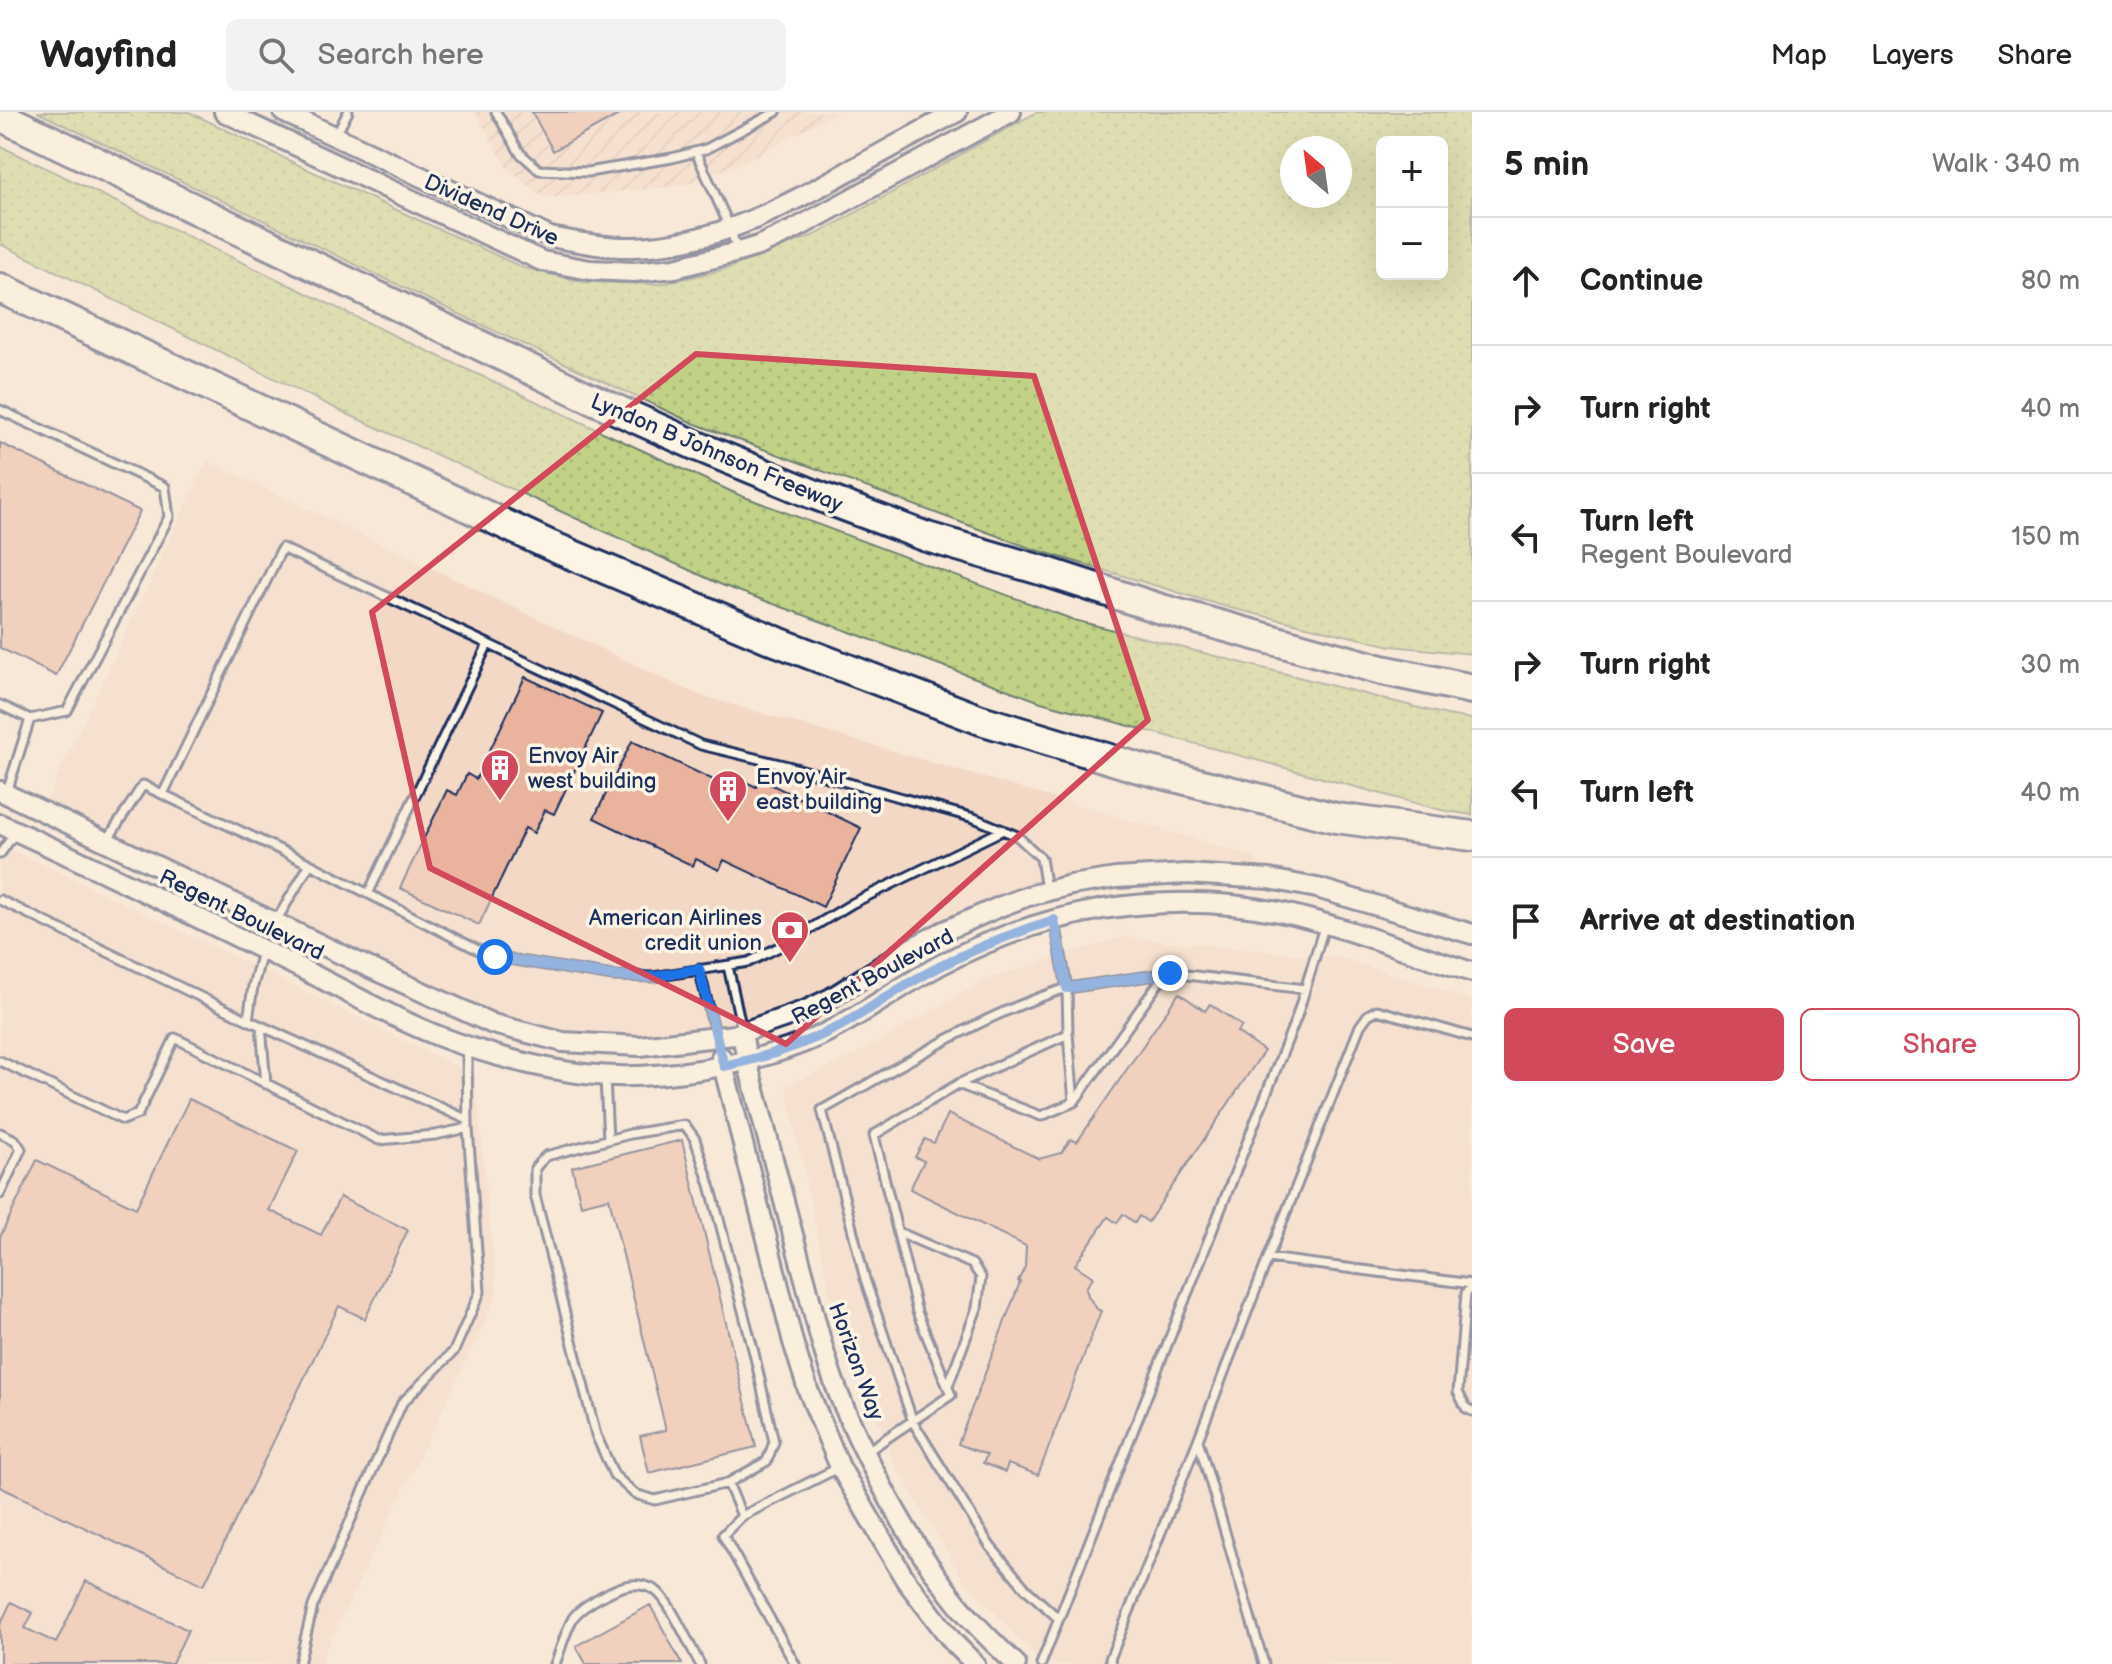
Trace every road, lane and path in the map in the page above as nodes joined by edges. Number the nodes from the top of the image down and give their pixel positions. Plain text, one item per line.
1 (224, 112) edge
2 (283, 112) edge
3 (348, 112) edge
4 (496, 112) edge
5 (776, 112) edge
6 (957, 112) edge
7 (1011, 112) edge
8 (0, 116) edge
9 (335, 137) junction
10 (696, 152) junction
11 (325, 159) junction
12 (730, 228) junction
13 (738, 252) junction
14 (0, 288) edge
15 (0, 410) edge
16 (488, 644) junction
17 (1382, 670) junction
18 (1472, 672) edge
19 (1472, 689) edge
20 (0, 705) edge
21 (30, 719) junction
22 (3, 792) edge
23 (163, 794) junction
24 (8, 827) edge
25 (1003, 830) junction
26 (1472, 836) edge
27 (106, 843) junction
28 (0, 854) edge
29 (310, 864) junction
30 (1047, 892) junction
31 (368, 894) junction
32 (0, 900) edge
33 (1054, 920) junction
34 (275, 923) junction
35 (1324, 924) junction
36 (1472, 934) edge
37 (263, 950) junction
38 (728, 966) junction
39 (699, 969) junction
40 (1472, 972) edge
41 (1166, 973) junction
42 (1067, 988) junction
43 (1305, 989) junction
44 (248, 1020) junction
45 (261, 1026) junction
46 (742, 1032) junction
47 (1068, 1034) junction
48 (1472, 1037) edge
49 (716, 1039) junction
50 (467, 1045) junction
51 (0, 1061) edge
52 (747, 1061) junction
53 (724, 1066) junction
54 (604, 1075) junction
55 (266, 1084) junction
56 (958, 1084) junction
57 (1074, 1102) junction
58 (468, 1124) junction
59 (0, 1133) edge
60 (608, 1140) junction
61 (0, 1194) edge
62 (898, 1232) junction
63 (1268, 1258) junction
64 (1472, 1286) edge
65 (948, 1386) junction
66 (1472, 1411) edge
67 (913, 1422) junction
68 (1198, 1440) junction
69 (866, 1452) junction
70 (840, 1467) junction
71 (728, 1483) junction
72 (742, 1516) junction
73 (1059, 1619) junction
74 (299, 1664) edge
75 (555, 1664) edge
76 (700, 1664) edge
77 (795, 1664) edge
78 (975, 1664) edge
79 (1016, 1664) edge
80 (1041, 1664) edge
81 (1111, 1664) edge
82 (1264, 1664) edge

1 - 11 street, Dividend Drive
2 - 9 street, Dividend Drive
3 - 9 lane
4 - 10 lane
5 - 10 lane
6 - 12 street, Dividend Drive
7 - 13 street, Dividend Drive
8 - 17 highway, Lyndon B Johnson Freeway
9 - 11 street
9 - 12 street, Dividend Drive
10 - 12 lane
11 - 13 street, Dividend Drive
12 - 13 lane
14 - 26 highway
15 - 21 lane
16 - 23 lane
16 - 25 lane
16 - 31 lane
17 - 18 highway
17 - 19 highway, Lyndon B Johnson Freeway
20 - 21 lane
21 - 22 lane
22 - 27 street, Regent Boulevard
23 - 27 lane
23 - 29 lane
24 - 28 lane
24 - 37 street, Regent Boulevard
25 - 30 lane
25 - 38 lane
27 - 34 street, Regent Boulevard
29 - 31 lane
29 - 34 lane
30 - 36 street, Regent Boulevard
30 - 46 street, Regent Boulevard
31 - 39 lane
32 - 44 lane
33 - 35 street, Regent Boulevard
33 - 42 lane
33 - 52 street, Regent Boulevard
34 - 49 street, Regent Boulevard
35 - 40 street, Regent Boulevard
35 - 43 lane
37 - 44 lane
37 - 50 street, Regent Boulevard
38 - 39 lane
38 - 46 lane
39 - 49 lane
41 - 42 lane
41 - 43 lane
41 - 57 lane
42 - 47 lane
42 - 67 lane
43 - 73 lane
44 - 45 lane
45 - 55 lane
45 - 58 lane
46 - 49 street, Regent Boulevard
46 - 52 street, Horizon Way
47 - 56 lane
47 - 57 lane
48 - 63 lane
49 - 53 street
50 - 54 street, Regent Boulevard
50 - 58 lane
51 - 55 lane
52 - 53 street, Regent Boulevard
52 - 69 street, Horizon Way
53 - 54 street, Regent Boulevard
53 - 70 street
54 - 60 lane
55 - 58 lane
56 - 57 lane
56 - 62 lane
58 - 74 lane
59 - 61 lane
60 - 71 lane
60 - 71 lane
62 - 65 lane
62 - 65 lane
63 - 64 lane
63 - 68 lane
64 - 66 lane
65 - 67 lane
67 - 69 lane
67 - 73 lane
68 - 81 lane
68 - 82 lane
69 - 70 street
69 - 79 street, Horizon Way
70 - 72 lane
70 - 78 street
71 - 72 lane
72 - 77 lane
73 - 80 lane
75 - 76 lane

